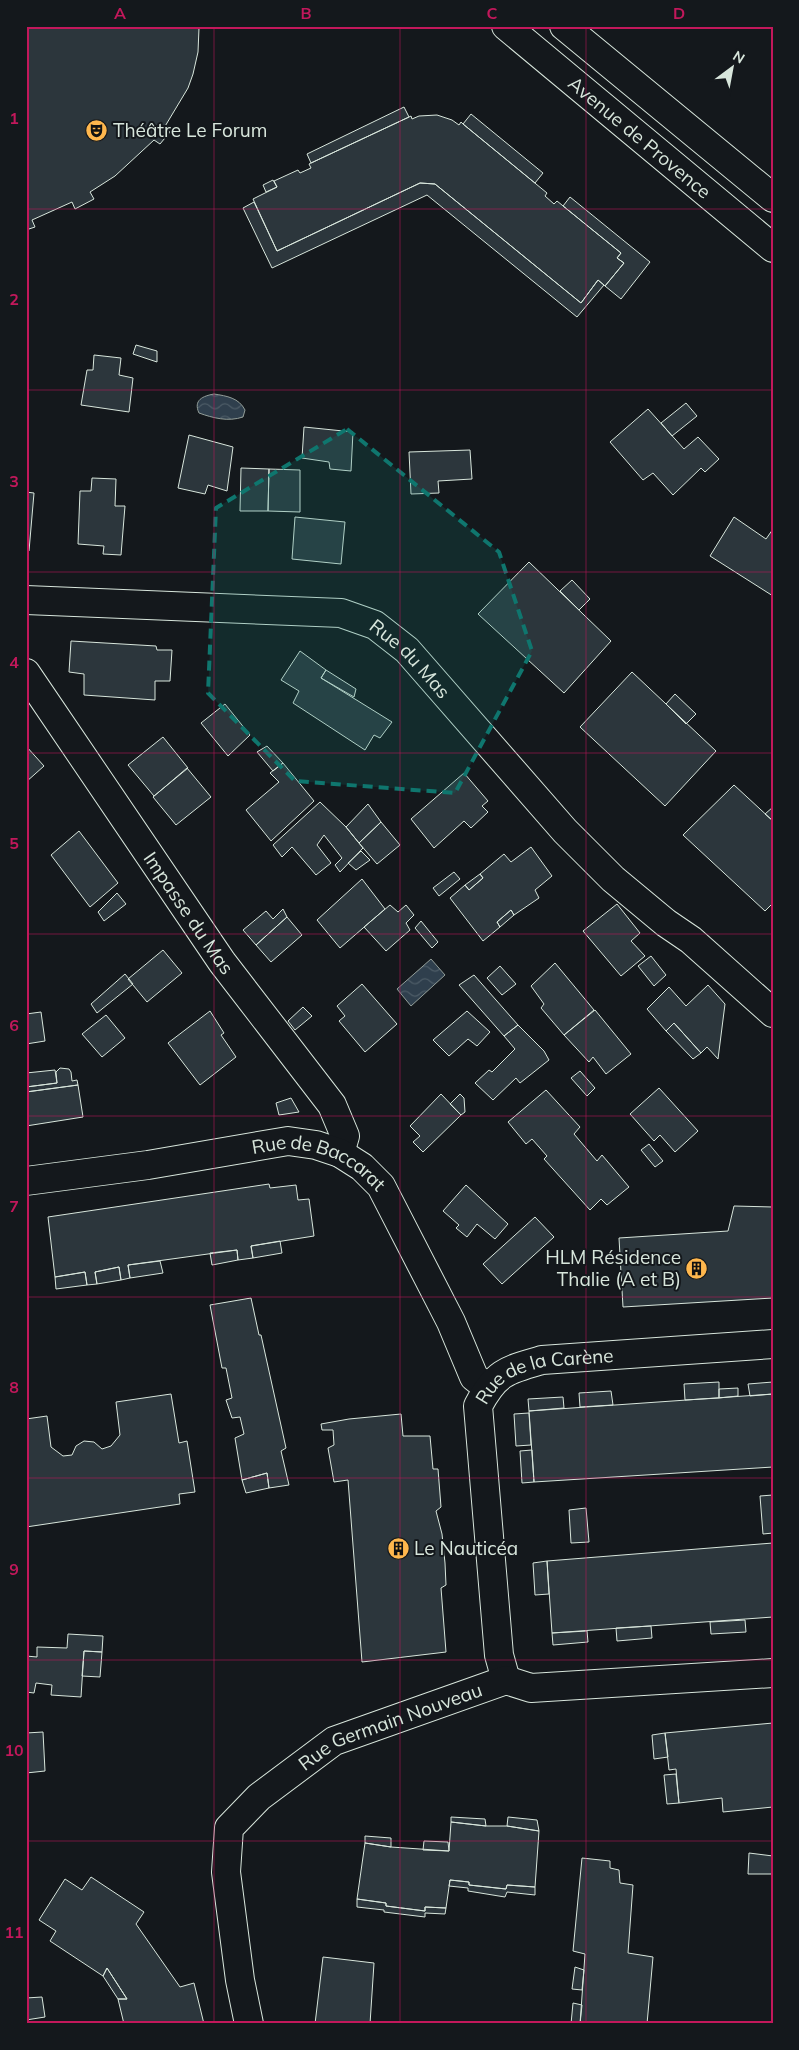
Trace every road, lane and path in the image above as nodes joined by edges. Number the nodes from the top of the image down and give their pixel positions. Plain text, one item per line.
1 (506, 26) edge
2 (564, 26) edge
3 (773, 198) edge
4 (773, 248) edge
5 (26, 600) edge
6 (26, 673) edge
7 (773, 1013) edge
8 (340, 1153) junction
9 (26, 1181) edge
10 (773, 1344) edge
11 (488, 1388) junction
12 (773, 1674) edge
13 (506, 1680) junction
14 (249, 2024) edge

1 - 4 street, Avenue de Provence
2 - 3 street, Avenue de Provence
5 - 7 street, Rue du Mas
6 - 8 street, Impasse du Mas
8 - 9 street, Rue de Baccarat
8 - 11 street, Rue de Baccarat
10 - 11 street, Rue de la Carène
11 - 13 street, Rue de la Carène
12 - 13 street, Rue Germain Nouveau
13 - 14 street, Rue Germain Nouveau

